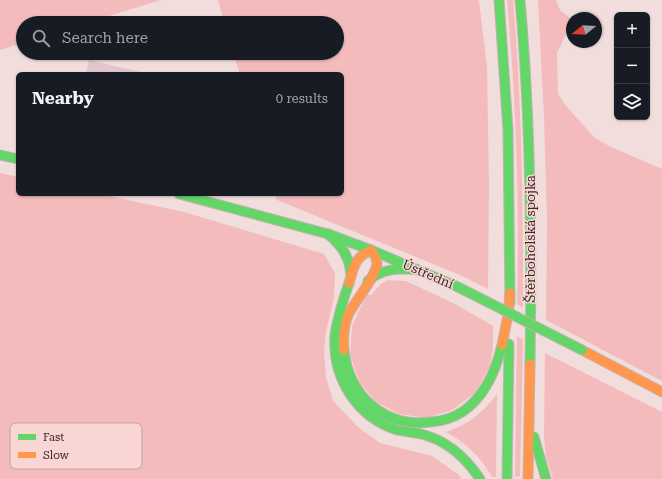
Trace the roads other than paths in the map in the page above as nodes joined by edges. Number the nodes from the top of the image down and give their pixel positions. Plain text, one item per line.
1 (499, 0) edge
2 (520, 0) edge
3 (0, 155) edge
4 (16, 159) edge
5 (187, 196) edge
6 (328, 234) junction
7 (371, 250) junction
8 (418, 270) junction
9 (351, 276) junction
10 (368, 282) junction
11 (510, 292) junction
12 (662, 392) edge
13 (529, 398) junction
14 (480, 479) edge
15 (507, 479) edge
16 (528, 479) edge
17 (546, 479) edge

1 - 11 main road, Štěrboholská spojka
2 - 13 main road, Štěrboholská spojka
3 - 4 main road
5 - 6 main road, Ústřední
6 - 7 main road, Ústřední
6 - 9 main road
7 - 8 main road, Ústřední
7 - 9 main road
7 - 10 main road
8 - 10 main road
8 - 12 main road, Ústřední, bridge
9 - 14 main road
10 - 11 main road
11 - 15 main road, Štěrboholská spojka
13 - 16 main road, Štěrboholská spojka
13 - 17 main road

